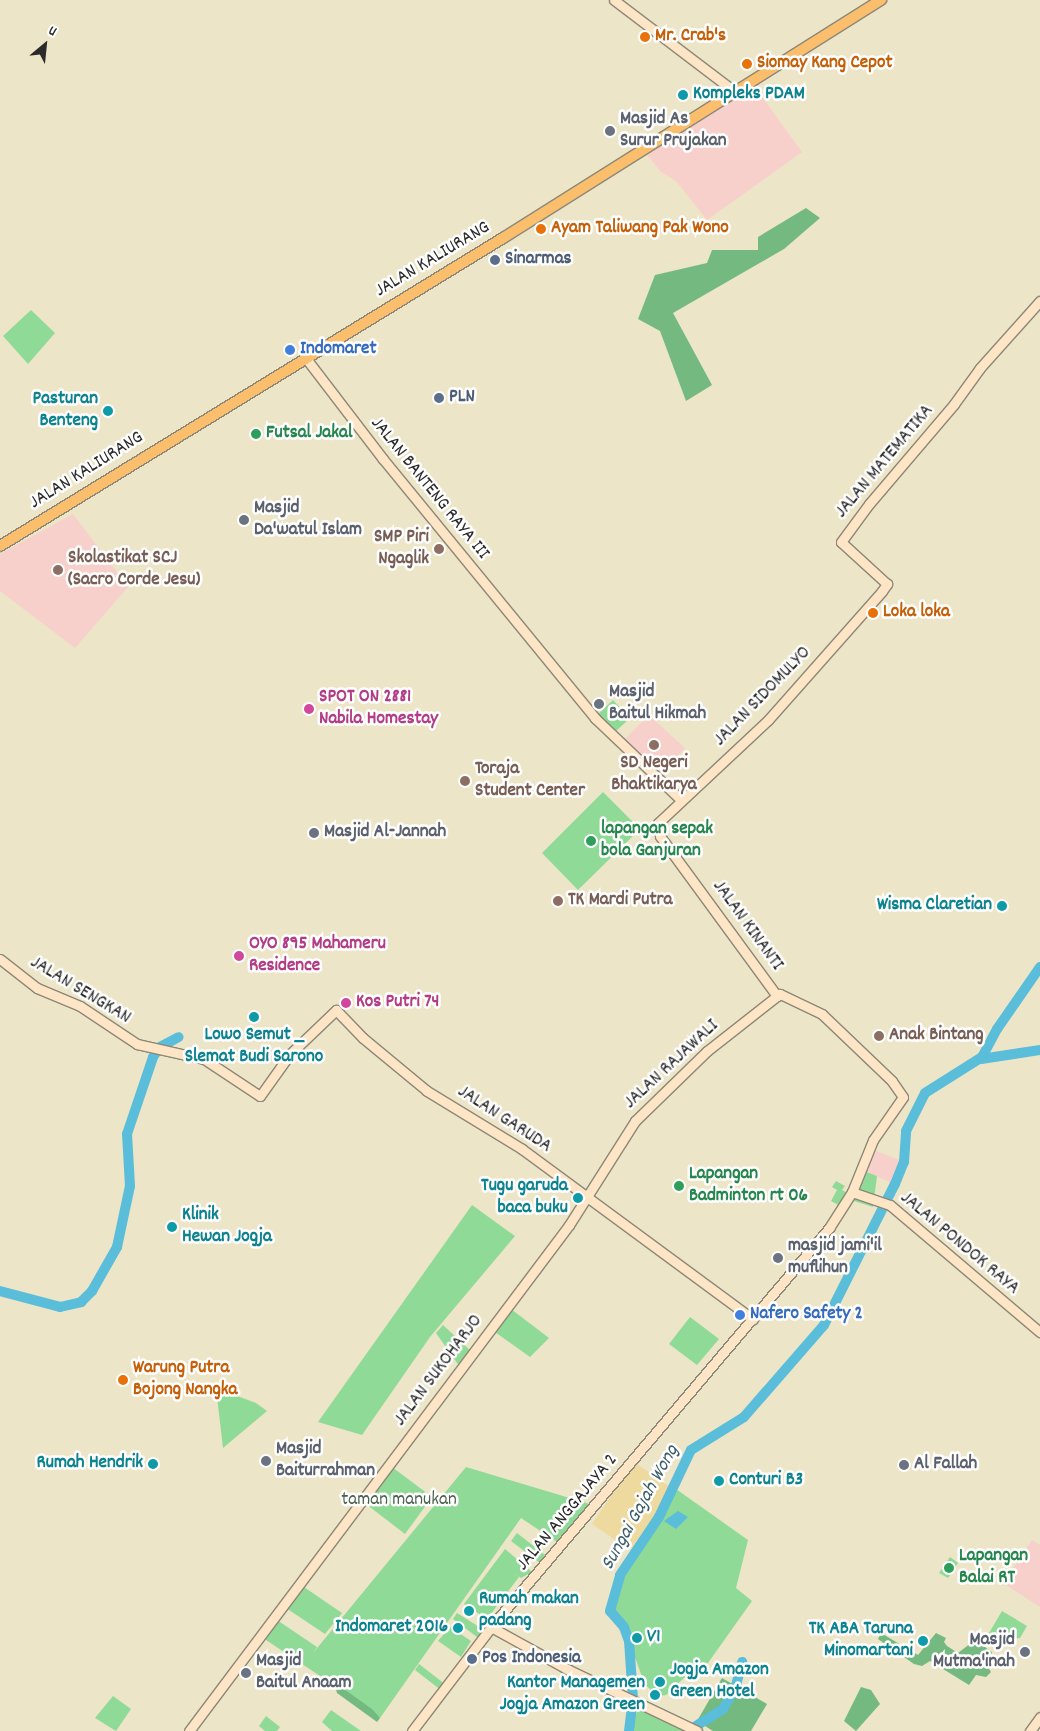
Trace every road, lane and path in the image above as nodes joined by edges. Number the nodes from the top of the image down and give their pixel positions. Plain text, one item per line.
1 (614, 0) edge
2 (881, 0) edge
3 (735, 92) junction
4 (1040, 301) edge
5 (305, 357) junction
6 (0, 546) edge
7 (887, 584) joint
8 (681, 800) junction
9 (656, 826) joint
10 (0, 959) edge
11 (778, 996) junction
12 (260, 1096) joint
13 (853, 1189) junction
14 (588, 1198) junction
15 (753, 1319) junction
16 (1040, 1332) edge
17 (491, 1627) junction
18 (1040, 1717) edge
19 (190, 1731) edge
20 (412, 1731) edge
21 (697, 1731) edge
22 (1030, 1731) edge

1 - 3 main road
2 - 3 main road, JALAN KALIURANG
3 - 5 main road, JALAN KALIURANG
4 - 7 main road, JALAN MATEMATIKA
5 - 6 main road, JALAN KALIURANG
5 - 8 main road, JALAN BANTENG RAYA III
7 - 8 main road, JALAN SIDOMULYO
8 - 9 main road, JALAN SIDOMULYO
9 - 11 main road, JALAN KINANTI
10 - 12 main road, JALAN SENGKAN
11 - 13 main road, JALAN ANGGAJAYA 2
11 - 14 main road, JALAN RAJAWALI
12 - 14 main road, JALAN GARUDA
13 - 15 main road, JALAN ANGGAJAYA 2
13 - 16 main road, JALAN PONDOK RAYA
14 - 15 main road, JALAN GARUDA
14 - 19 main road, JALAN SUKOHARJO
15 - 17 main road, JALAN ANGGAJAYA 2
17 - 20 main road, JALAN ANGGAJAYA 2
17 - 21 main road
18 - 22 main road

